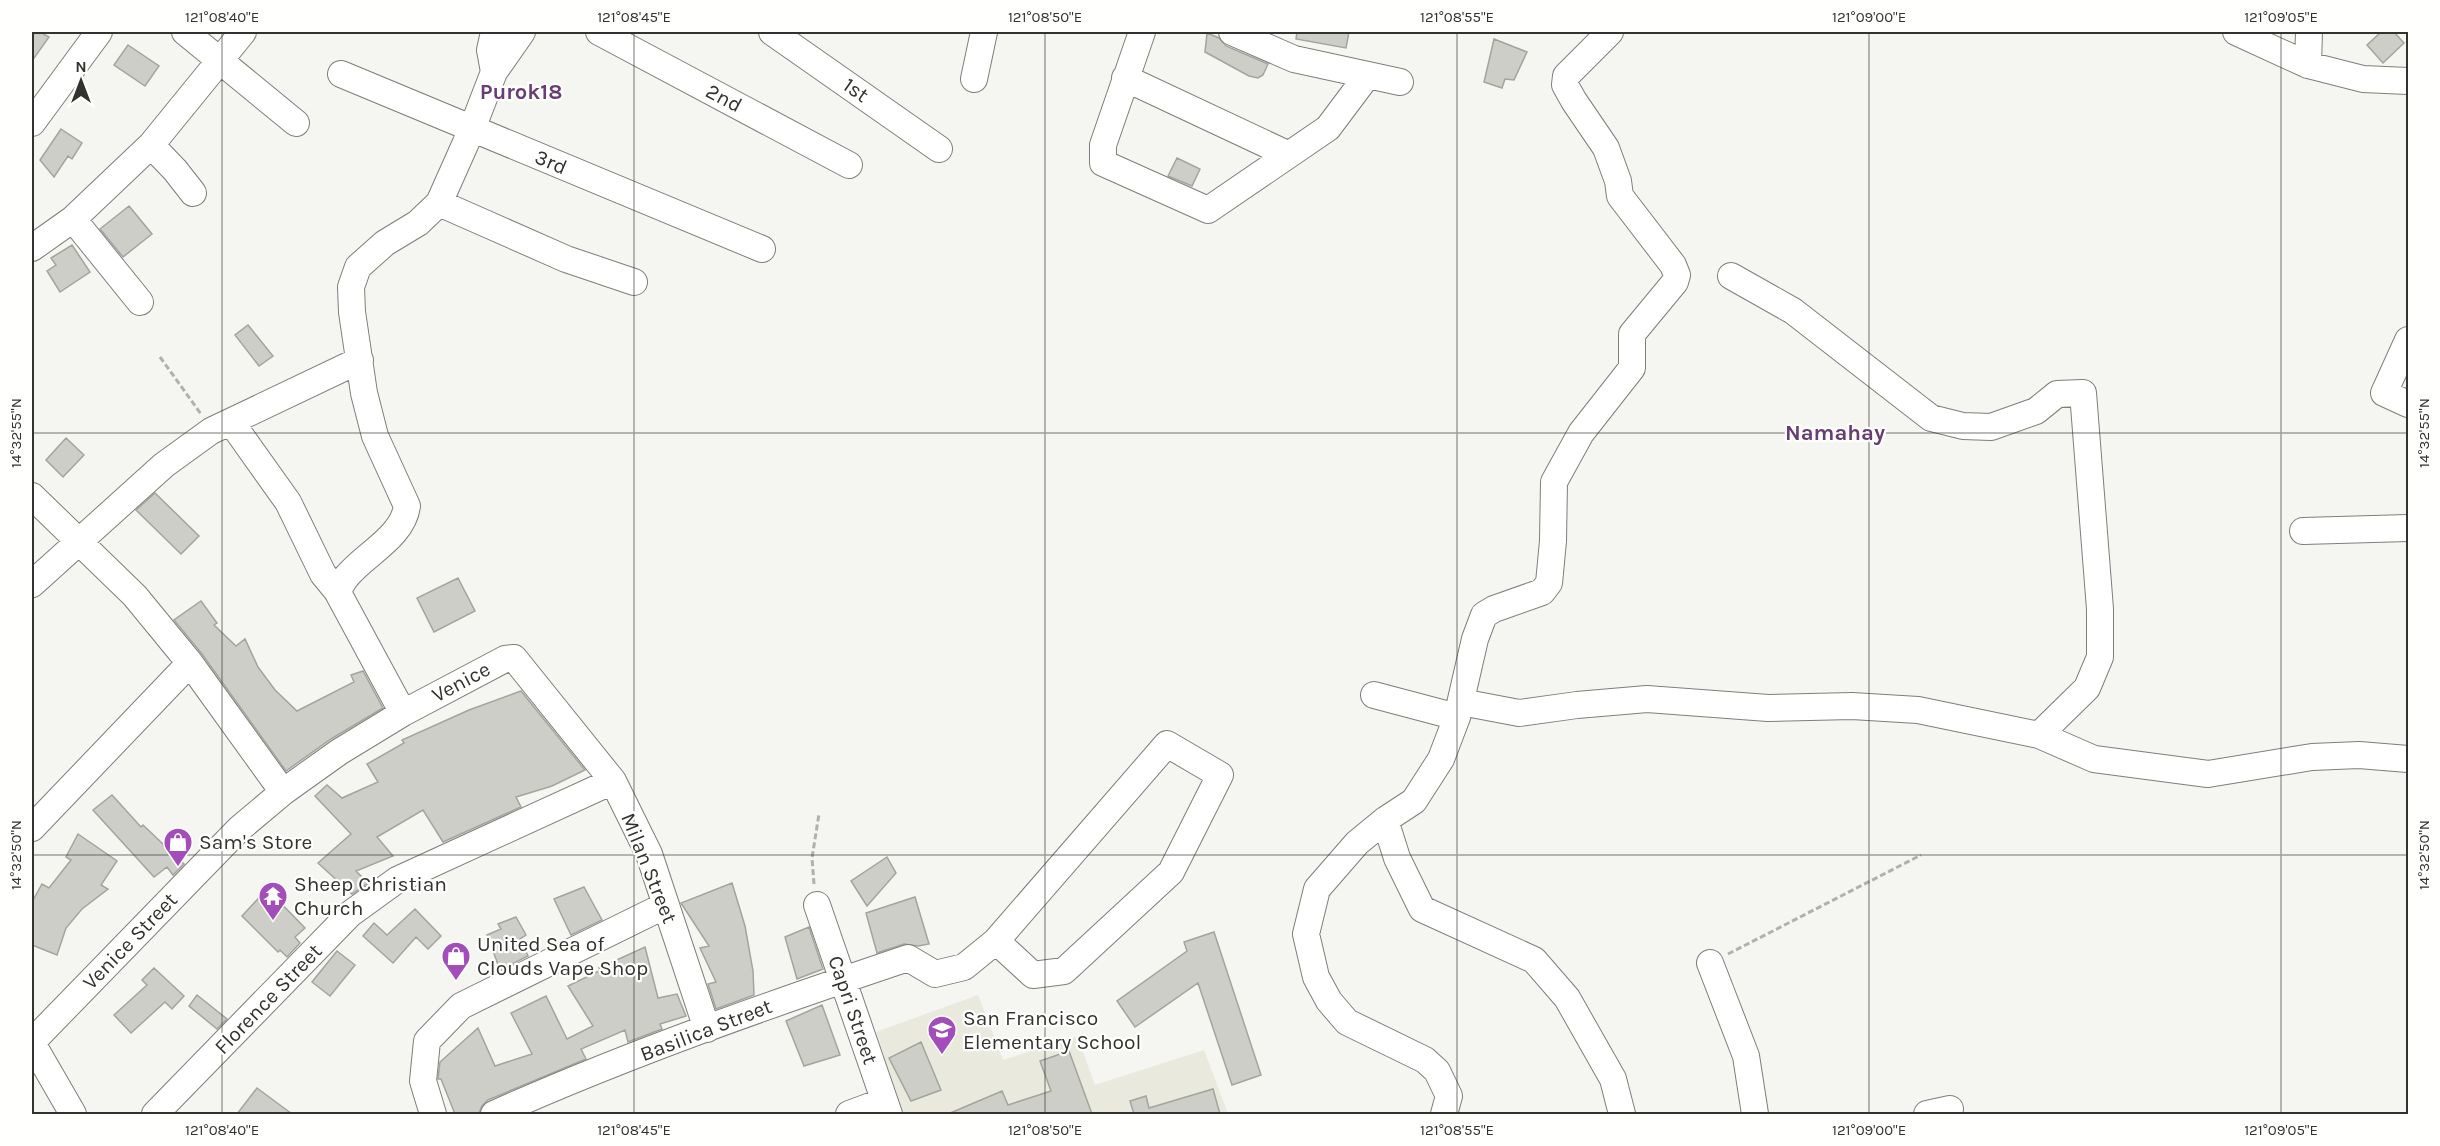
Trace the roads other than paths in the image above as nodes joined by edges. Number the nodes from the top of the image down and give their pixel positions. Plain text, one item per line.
1 (99, 32) edge
2 (185, 32) edge
3 (243, 32) edge
4 (494, 32) edge
5 (522, 32) edge
6 (599, 32) edge
7 (772, 32) edge
8 (984, 32) edge
9 (1142, 32) edge
10 (1232, 32) edge
11 (1610, 32) edge
12 (2236, 32) edge
13 (2309, 32) edge
14 (220, 60) junction
15 (2308, 64) junction
16 (494, 72) junction
17 (341, 74) dead end
18 (1367, 76) junction
19 (1125, 78) junction
20 (974, 79) dead end
21 (2409, 81) edge
22 (1400, 82) dead end
23 (32, 123) edge
24 (296, 123) dead end
25 (472, 129) junction
26 (151, 145) junction
27 (939, 149) dead end
28 (1287, 154) junction
29 (849, 165) dead end
30 (193, 193) dead end
31 (439, 203) junction
32 (73, 219) junction
33 (32, 248) edge
34 (762, 249) dead end
35 (1731, 276) dead end
36 (634, 282) dead end
37 (140, 302) dead end
38 (2409, 340) edge
39 (360, 360) junction
40 (2409, 404) edge
41 (221, 427) junction
42 (32, 496) edge
43 (2409, 528) edge
44 (2303, 531) dead end
45 (78, 543) junction
46 (32, 584) edge
47 (337, 591) junction
48 (190, 663) junction
49 (520, 664) joint
50 (1374, 695) dead end
51 (1459, 710) junction
52 (403, 713) junction
53 (2039, 735) junction
54 (2409, 759) edge
55 (613, 781) junction
56 (283, 792) junction
57 (1384, 820) junction
58 (32, 828) edge
59 (817, 905) road end
60 (666, 906) junction
61 (996, 940) junction
62 (1710, 963) road end
63 (842, 980) junction
64 (707, 1029) junction
65 (32, 1043) edge
66 (887, 1108) edge
67 (73, 1114) edge
68 (155, 1114) edge
69 (433, 1114) edge
70 (494, 1114) edge
71 (849, 1114) edge
72 (1444, 1114) edge
73 (1622, 1114) edge
74 (1755, 1114) edge

1 - 23 street
2 - 14 street
3 - 14 street
4 - 16 street
5 - 16 street
6 - 29 street, 2nd
7 - 27 street, 1st
8 - 20 street
9 - 19 street
10 - 18 street
11 - 51 street
12 - 15 street
13 - 15 street
14 - 24 street
14 - 26 street
15 - 21 street
16 - 25 street
17 - 25 street, 3rd
18 - 22 street
18 - 28 street
19 - 28 street
19 - 28 street
25 - 31 street
25 - 34 street, 3rd
26 - 30 street
26 - 32 street
31 - 36 street
31 - 39 street
32 - 33 street
32 - 37 street
35 - 53 street
38 - 40 street
39 - 41 street
39 - 47 street
41 - 45 street
41 - 47 street
42 - 45 street
43 - 44 street
45 - 46 street
45 - 48 street
47 - 52 street
48 - 56 street
48 - 58 street
49 - 52 street, Venice
49 - 55 street, Milan Street
50 - 51 street
51 - 53 street
51 - 57 street
52 - 56 street, Venice Street
53 - 54 street
55 - 60 street, Milan Street
55 - 68 street, Florence Street
56 - 65 street, Venice Street
57 - 72 street
57 - 73 street
59 - 63 street, Capri Street
60 - 64 street, Milan Street
60 - 69 street
61 - 61 street, Basilica Street
61 - 63 street, Basilica Street
62 - 74 street
63 - 64 street, Basilica Street
63 - 66 street, Capri Street
64 - 70 street, Basilica Street
65 - 67 street
66 - 71 street

